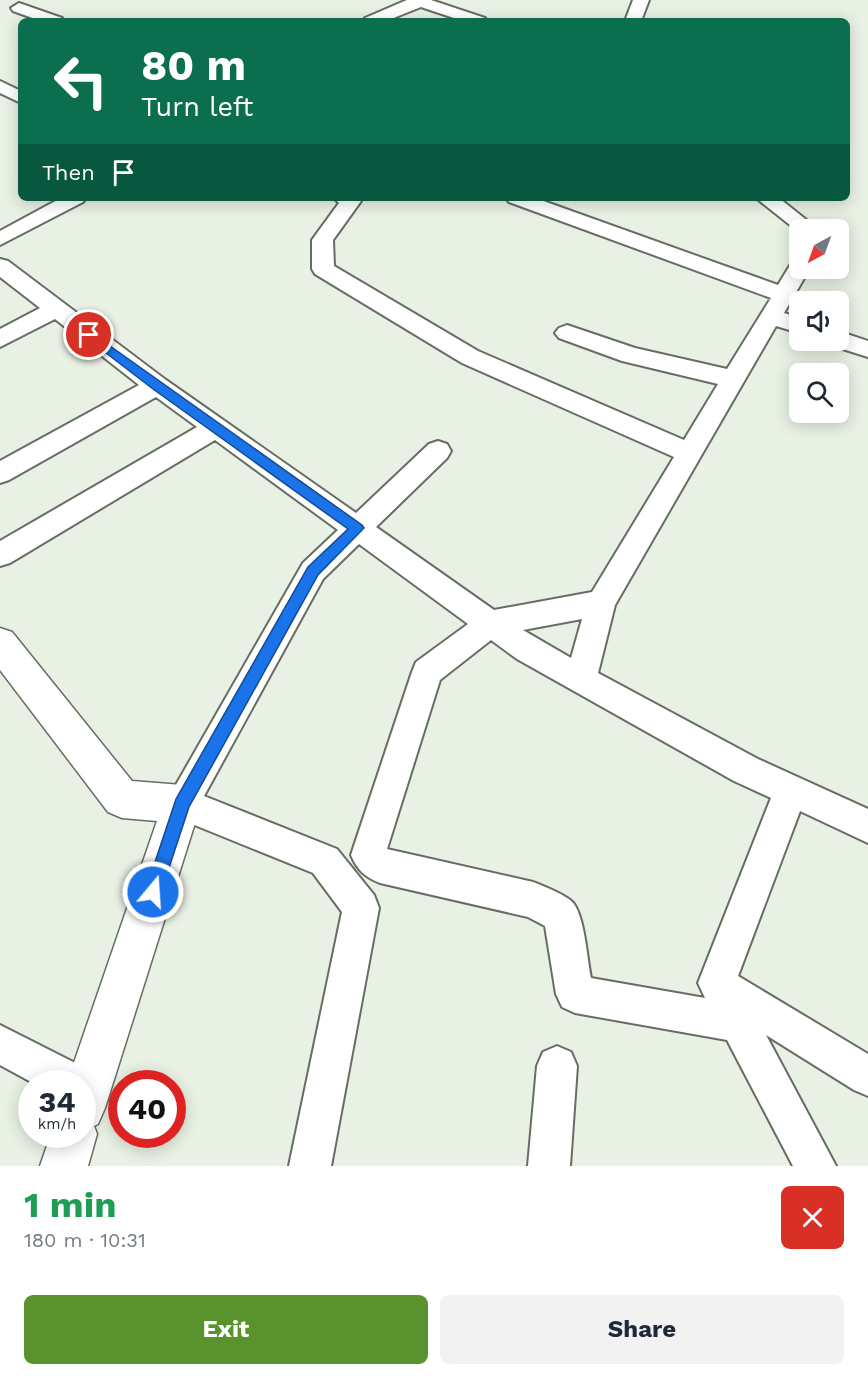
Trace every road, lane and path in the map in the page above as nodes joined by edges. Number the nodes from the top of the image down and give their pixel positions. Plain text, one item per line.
1 (641, 0) edge
2 (418, 1) edge
3 (19, 8) dead end
4 (47, 18) edge
5 (378, 18) edge
6 (466, 18) edge
7 (634, 18) edge
8 (0, 86) edge
9 (18, 96) edge
10 (70, 201) edge
11 (351, 201) edge
12 (529, 201) edge
13 (770, 201) edge
14 (794, 219) edge
15 (0, 239) edge
16 (0, 266) edge
17 (792, 279) edge
18 (776, 305) junction
19 (56, 309) junction
20 (789, 316) edge
21 (567, 333) dead end
22 (0, 339) edge
23 (849, 343) edge
24 (868, 349) edge
25 (732, 379) junction
26 (157, 386) junction
27 (216, 428) junction
28 (438, 451) dead end
29 (689, 453) junction
30 (0, 473) edge
31 (357, 528) junction
32 (0, 555) edge
33 (602, 603) junction
34 (491, 623) junction
35 (0, 643) edge
36 (581, 679) junction
37 (791, 790) junction
38 (182, 804) junction
39 (868, 826) edge
40 (717, 984) junction
41 (738, 1023) junction
42 (0, 1044) edge
43 (557, 1066) dead end
44 (36, 1070) edge
45 (91, 1070) edge
46 (868, 1076) edge
47 (68, 1148) edge
48 (64, 1166) edge
49 (310, 1166) edge
50 (549, 1166) edge
51 (815, 1166) edge

1 - 7 street
2 - 5 street
2 - 6 street
3 - 4 street
8 - 9 street
10 - 15 street
11 - 29 street
12 - 18 street
13 - 14 street
16 - 19 street
17 - 18 street
18 - 20 street
18 - 25 street
19 - 22 street
19 - 26 street
21 - 25 street
23 - 24 street
25 - 29 street
26 - 27 street
26 - 30 street
27 - 31 street
27 - 32 street
28 - 31 street
29 - 33 street
31 - 34 street
31 - 38 street
33 - 34 street
33 - 36 street
34 - 36 street
34 - 41 street
35 - 38 street
36 - 37 street
37 - 39 street
37 - 40 street
38 - 45 street
38 - 49 street
40 - 41 street
40 - 46 street
41 - 51 street
42 - 44 street
43 - 50 street
47 - 48 street

